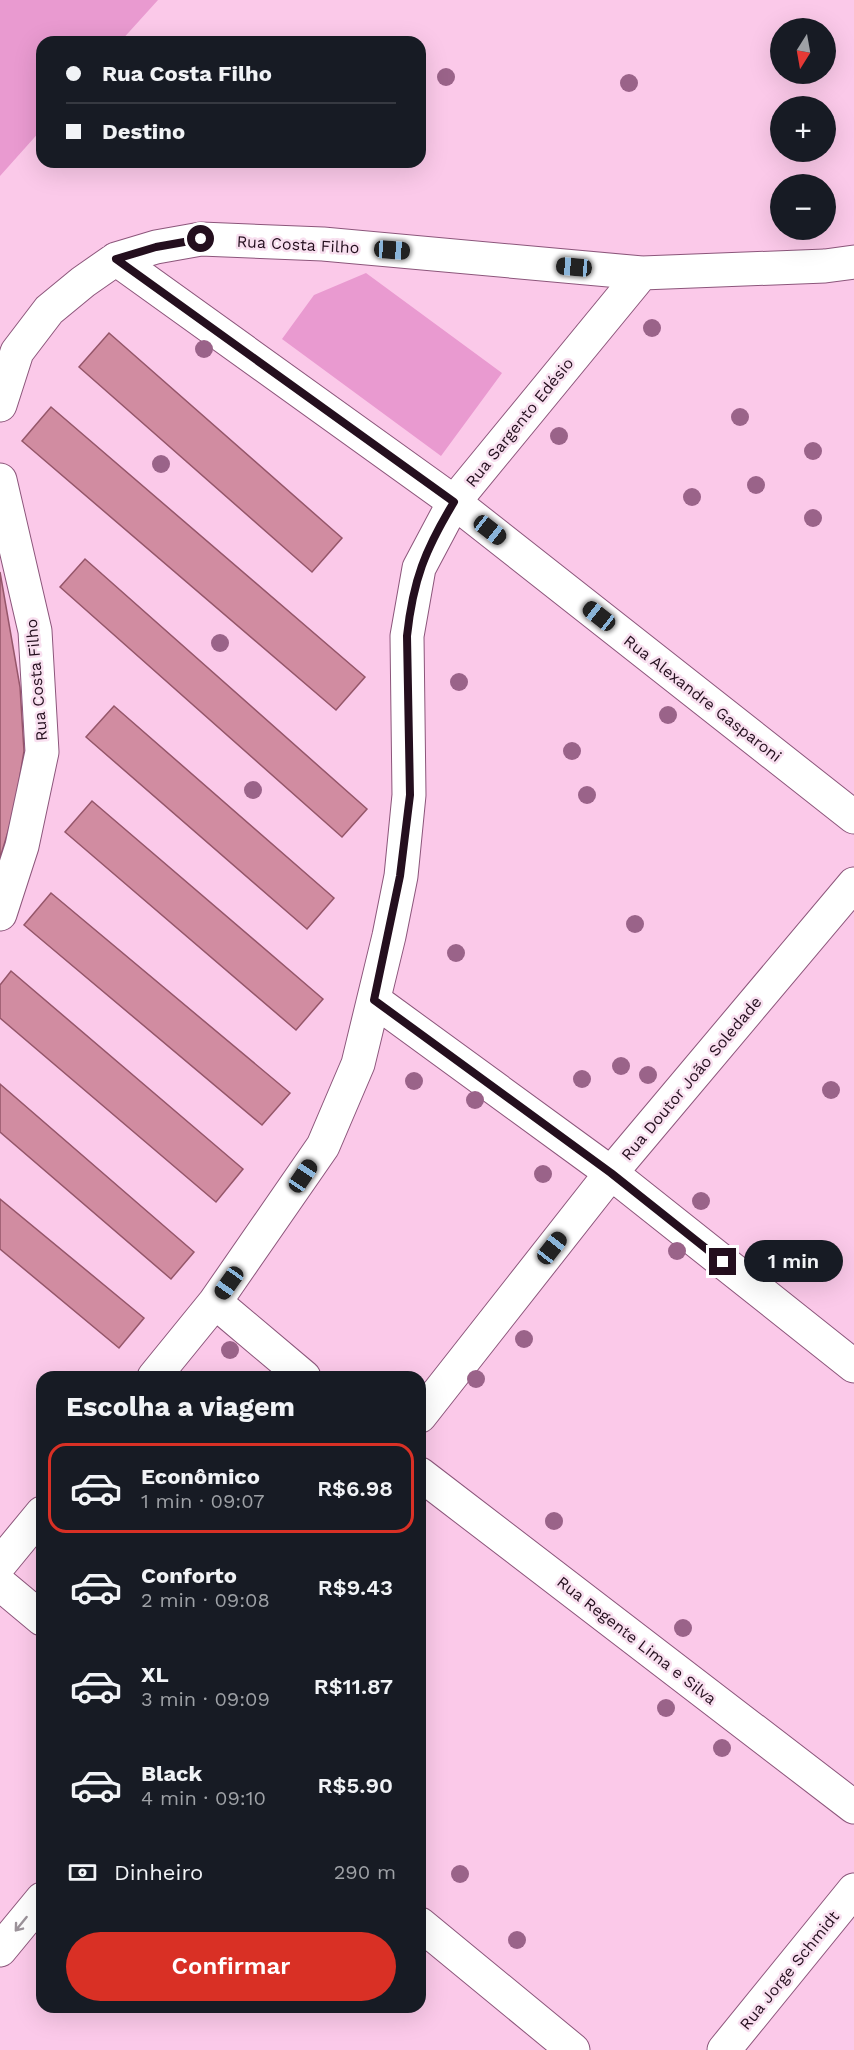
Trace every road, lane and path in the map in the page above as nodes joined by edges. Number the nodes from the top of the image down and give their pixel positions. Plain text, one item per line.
1 (116, 259) junction
2 (854, 262) edge
3 (642, 273) junction
4 (0, 405) edge
5 (0, 480) edge
6 (454, 502) junction
7 (854, 817) edge
8 (854, 884) edge
9 (0, 914) edge
10 (374, 1000) junction
11 (611, 1173) junction
12 (215, 1302) junction
13 (854, 1366) edge
14 (159, 1371) edge
15 (297, 1371) edge
16 (426, 1408) edge
17 (426, 1479) edge
18 (36, 1520) edge
19 (0, 1564) edge
20 (0, 1584) edge
21 (36, 1614) edge
22 (854, 1807) edge
23 (854, 1890) edge
24 (36, 1906) edge
25 (426, 1929) edge
26 (0, 1950) edge
27 (573, 2050) edge
28 (724, 2050) edge

1 - 3 street, Rua Costa Filho
1 - 4 street, Rua Costa Filho
1 - 6 street, Rua Alexandre Gasparoni
2 - 3 street, Rua Costa Filho
3 - 6 street, Rua Sargento Edésio
5 - 9 street, Rua Costa Filho
6 - 7 street, Rua Alexandre Gasparoni
6 - 10 street, Rua Sargento Edésio
8 - 11 street, Rua Doutor João Soledade
10 - 11 street
10 - 12 street, Rua Sargento Edésio
11 - 13 street
11 - 16 street, Rua Doutor João Soledade
12 - 14 street, Rua Sargento Edésio
12 - 15 street
17 - 22 street, Rua Regente Lima e Silva
18 - 19 street
20 - 21 street
23 - 28 street, Rua Jorge Schmidt
24 -> 26 street
25 - 27 street

